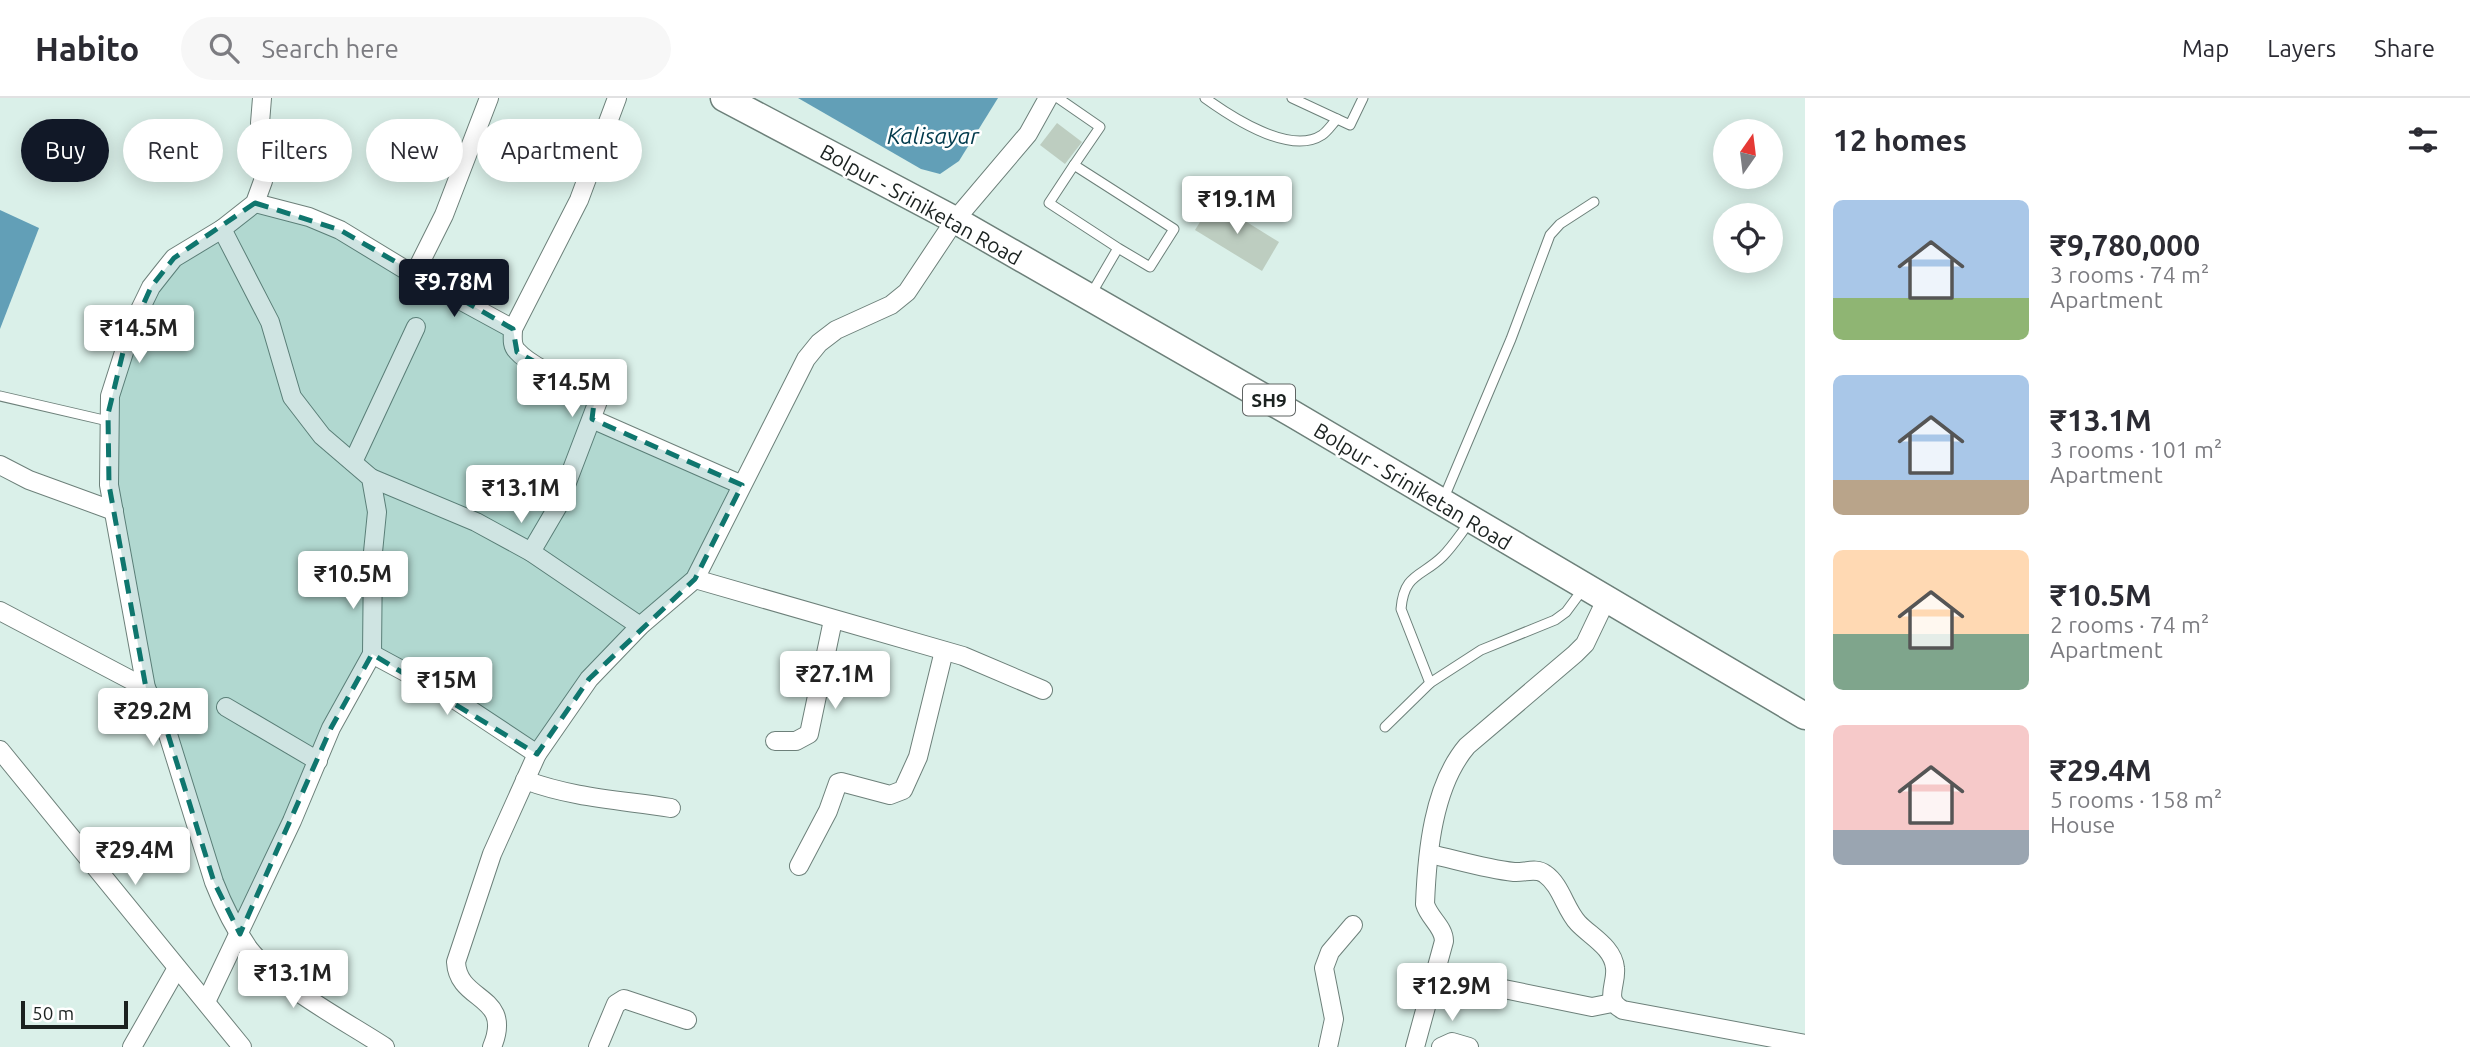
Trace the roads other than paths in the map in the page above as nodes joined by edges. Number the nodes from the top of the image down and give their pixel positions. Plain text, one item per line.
1 (262, 98) edge
2 (489, 98) edge
3 (617, 98) edge
4 (724, 98) edge
5 (1048, 98) edge
6 (1058, 98) edge
7 (1205, 98) edge
8 (1292, 98) edge
9 (1363, 98) edge
10 (1337, 119) junction
11 (1074, 165) junction
12 (1594, 202) dead end
13 (255, 203) junction
14 (955, 220) junction
15 (222, 229) junction
16 (1118, 248) junction
17 (414, 275) junction
18 (1089, 297) junction
19 (416, 327) dead end
20 (513, 329) junction
21 (0, 396) edge
22 (592, 419) junction
23 (108, 421) junction
24 (352, 463) junction
25 (0, 465) edge
26 (371, 478) junction
27 (742, 485) junction
28 (1442, 503) junction
29 (114, 511) junction
30 (1472, 520) junction
31 (531, 552) junction
32 (695, 579) junction
33 (1596, 593) junction
34 (0, 611) edge
35 (833, 620) junction
36 (640, 626) junction
37 (944, 651) junction
38 (372, 654) junction
39 (1430, 682) junction
40 (146, 688) junction
41 (1043, 690) dead end
42 (226, 707) dead end
43 (1805, 716) edge
44 (1385, 727) dead end
45 (775, 741) dead end
46 (0, 750) edge
47 (537, 754) junction
48 (318, 761) junction
49 (525, 780) junction
50 (671, 808) dead end
51 (1430, 854) junction
52 (799, 866) dead end
53 (1353, 925) dead end
54 (240, 934) junction
55 (177, 968) junction
56 (1469, 978) dead end
57 (206, 1002) junction
58 (1612, 1003) junction
59 (687, 1020) dead end
60 (1805, 1044) edge
61 (132, 1047) edge
62 (242, 1047) edge
63 (385, 1047) edge
64 (492, 1047) edge
65 (598, 1047) edge
66 (1328, 1047) edge
67 (1415, 1047) edge
68 (1441, 1047) edge
69 (1469, 1047) edge

1 - 13 street
2 - 17 street
3 - 20 street
4 - 14 main road, Bolpur - Sriniketan Road / SH9
5 - 14 street
6 - 11 lane
7 - 10 lane
8 - 10 lane
9 - 10 lane
11 - 16 lane
11 - 16 lane
12 - 28 lane
13 - 15 street
13 - 17 street
14 - 18 main road, Bolpur - Sriniketan Road / SH9
14 - 27 street
15 - 23 street
15 - 24 street
16 - 18 lane
17 - 20 street
18 - 28 main road, Bolpur - Sriniketan Road / SH9
19 - 24 street
20 - 22 street
21 - 23 lane
22 - 27 street
22 - 31 street
23 - 29 street
24 - 26 street
25 - 29 street
26 - 31 street
26 - 38 street
27 - 32 street
28 - 30 main road, Bolpur - Sriniketan Road / SH9
29 - 40 street
30 - 33 main road, Bolpur - Sriniketan Road / SH9
30 - 39 lane
31 - 36 street
32 - 35 street
32 - 36 street
33 - 39 lane
33 - 43 main road, Bolpur - Sriniketan Road / SH9
33 - 51 street
34 - 40 street
35 - 37 street
35 - 45 street
36 - 47 street
37 - 41 street
37 - 52 street
38 - 47 street
38 - 48 street
39 - 44 lane
40 - 54 street
42 - 48 street
46 - 55 street
47 - 49 street
48 - 54 street
49 - 50 street
49 - 64 street
51 - 58 street
51 - 67 street
53 - 66 street
54 - 57 street
54 - 63 street
55 - 57 street
55 - 61 street
56 - 58 street
57 - 62 street
58 - 60 street
59 - 65 street
68 - 69 street

